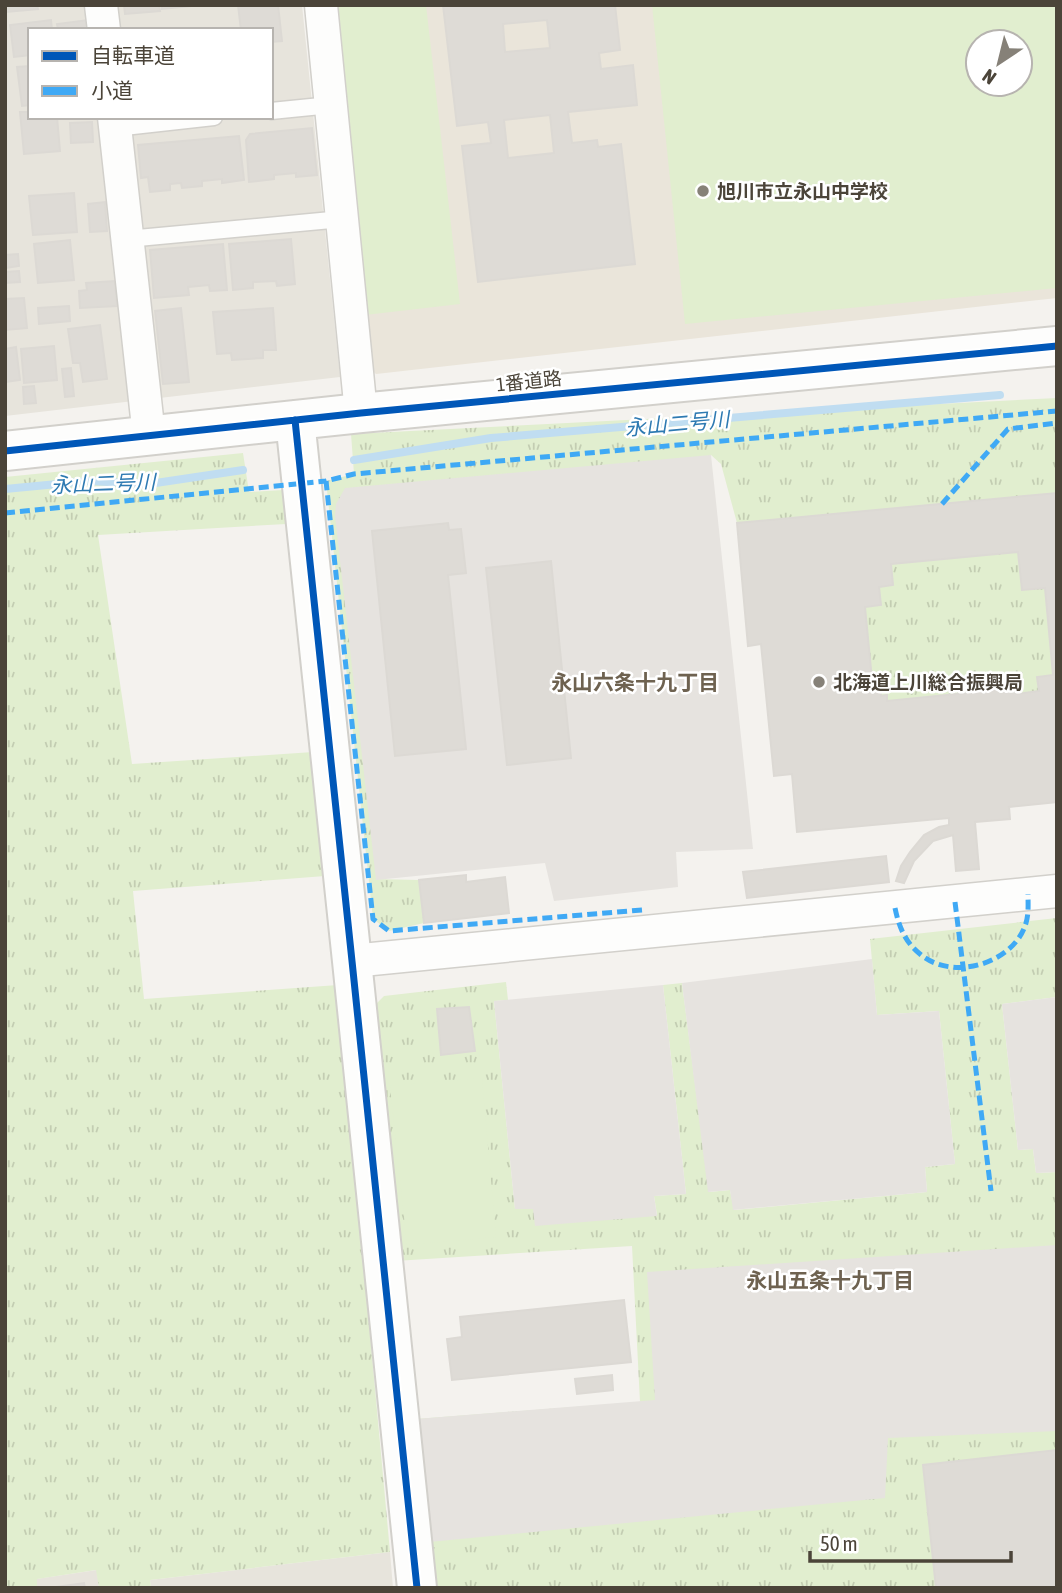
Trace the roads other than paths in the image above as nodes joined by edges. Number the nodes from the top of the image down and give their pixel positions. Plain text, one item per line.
1 (102, 5) edge
2 (321, 5) edge
3 (104, 28) edge
4 (331, 105) junction
5 (273, 111) edge
6 (181, 119) edge
7 (114, 123) edge
8 (342, 219) junction
9 (127, 239) junction
10 (1057, 345) edge
11 (361, 413) junction
12 (295, 420) junction
13 (149, 436) junction
14 (5, 451) edge
15 (1057, 891) edge
16 (352, 961) junction
17 (417, 1588) edge

1 - 3 street
2 - 4 street
4 - 5 lane
4 - 8 street
6 - 7 lane
7 - 9 street
8 - 9 lane
8 - 11 street
9 - 13 street
10 - 11 street, 1番道路
11 - 12 street, 1番道路
12 - 13 street, 1番道路
12 - 16 street
13 - 14 street, 1番道路
15 - 16 street
16 - 17 street

